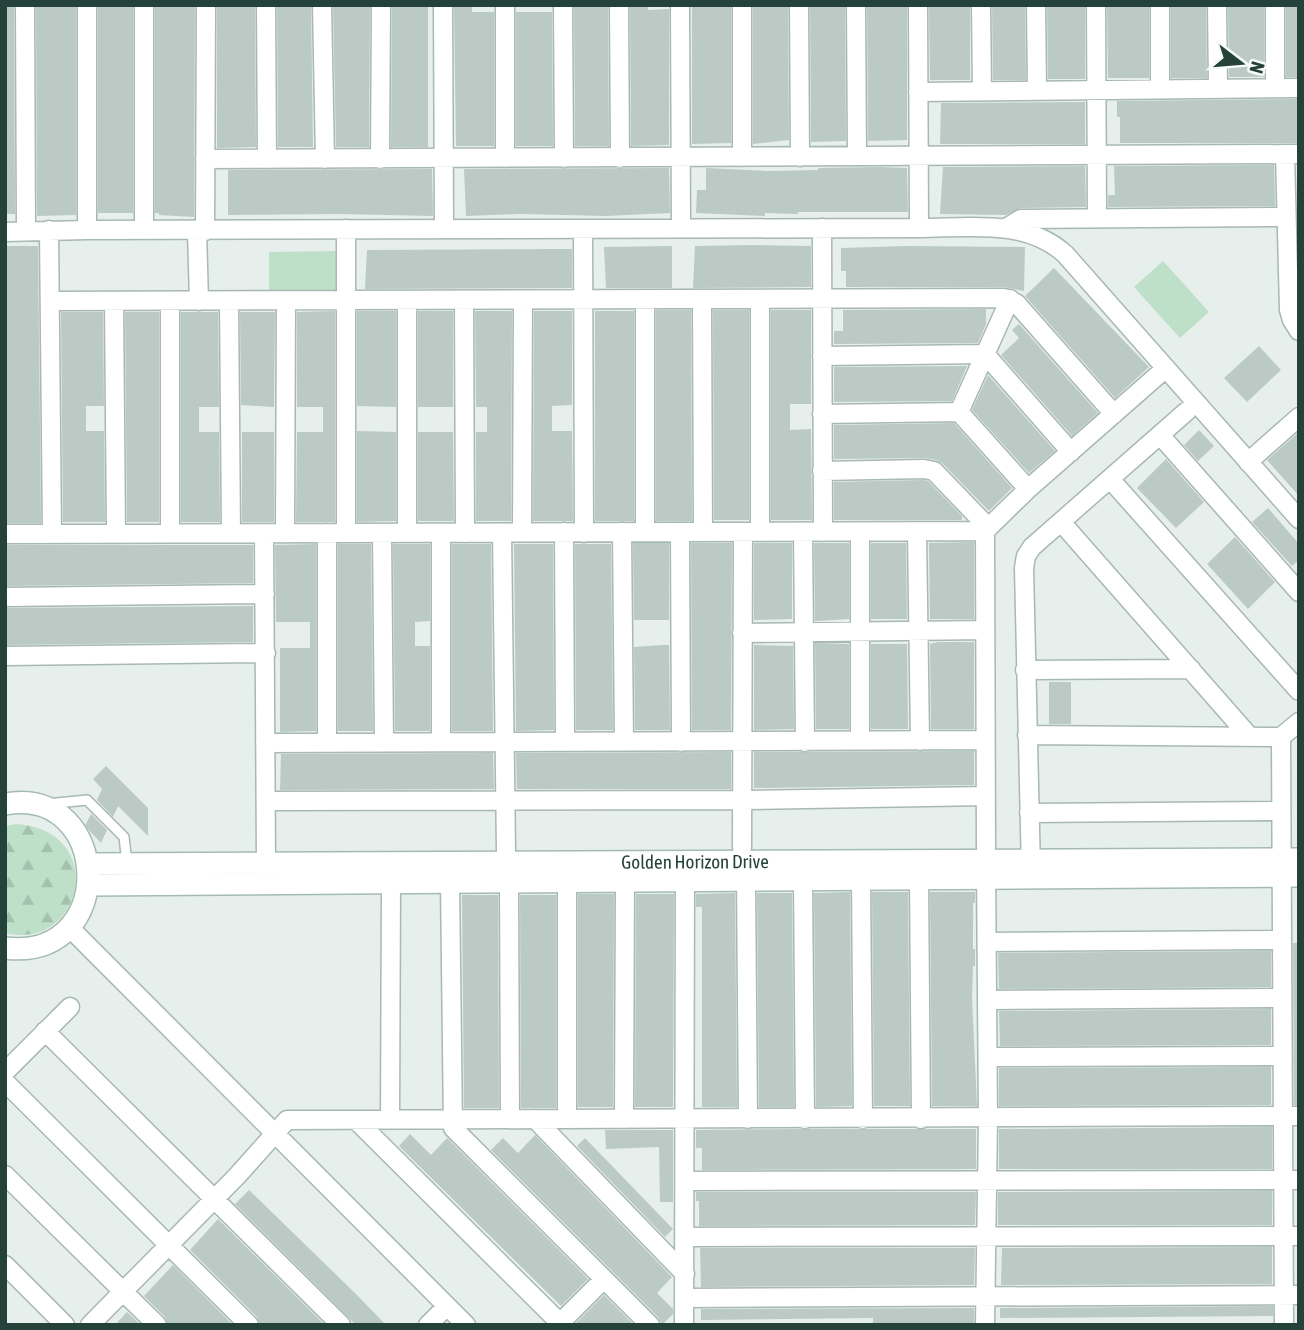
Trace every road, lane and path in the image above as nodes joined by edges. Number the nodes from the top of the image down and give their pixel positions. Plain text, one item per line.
1 (25, 5) edge
2 (87, 5) edge
3 (144, 5) edge
4 (206, 5) edge
5 (266, 5) edge
6 (322, 5) edge
7 (381, 5) edge
8 (443, 5) edge
9 (505, 5) edge
10 (563, 5) edge
11 (619, 5) edge
12 (680, 5) edge
13 (742, 5) edge
14 (799, 5) edge
15 (856, 5) edge
16 (918, 5) edge
17 (981, 5) edge
18 (1036, 5) edge
19 (1096, 5) edge
20 (1160, 5) edge
21 (1217, 5) edge
22 (1275, 5) edge
23 (1096, 88) junction
24 (1160, 88) junction
25 (1218, 88) junction
26 (1275, 88) junction
27 (1299, 88) edge
28 (1037, 90) junction
29 (982, 91) junction
30 (918, 92) junction
31 (1292, 154) edge
32 (1097, 155) junction
33 (857, 156) junction
34 (920, 156) junction
35 (681, 157) junction
36 (742, 157) junction
37 (800, 157) junction
38 (444, 158) junction
39 (505, 158) junction
40 (564, 158) junction
41 (620, 158) junction
42 (205, 159) junction
43 (267, 159) junction
44 (325, 159) junction
45 (380, 159) junction
46 (1286, 217) junction
47 (1097, 218) junction
48 (681, 228) junction
49 (822, 228) junction
50 (919, 228) junction
51 (1006, 228) junction
52 (346, 229) junction
53 (444, 229) junction
54 (583, 229) junction
55 (49, 230) junction
56 (87, 230) junction
57 (144, 230) junction
58 (26, 231) junction
59 (201, 231) junction
60 (5, 232) edge
61 (645, 299) junction
62 (702, 299) junction
63 (760, 299) junction
64 (821, 299) junction
65 (1010, 299) junction
66 (114, 300) junction
67 (286, 300) junction
68 (346, 300) junction
69 (407, 300) junction
70 (464, 300) junction
71 (523, 300) junction
72 (584, 300) junction
73 (50, 301) junction
74 (170, 301) junction
75 (199, 301) junction
76 (229, 301) junction
77 (1299, 331) edge
78 (985, 354) junction
79 (822, 356) junction
80 (1166, 368) junction
81 (1187, 411) dead end
82 (959, 412) junction
83 (822, 414) junction
84 (1114, 414) junction
85 (1299, 417) edge
86 (1160, 435) junction
87 (1071, 452) junction
88 (1248, 462) junction
89 (822, 471) junction
90 (1110, 479) junction
91 (1028, 489) junction
92 (1299, 519) edge
93 (1061, 522) junction
94 (986, 529) junction
95 (917, 531) junction
96 (622, 532) junction
97 (645, 532) junction
98 (680, 532) junction
99 (703, 532) junction
100 (751, 532) junction
101 (803, 532) junction
102 (823, 532) junction
103 (860, 532) junction
104 (170, 533) junction
105 (231, 533) junction
106 (264, 533) junction
107 (285, 533) junction
108 (327, 533) junction
109 (346, 533) junction
110 (382, 533) junction
111 (407, 533) junction
112 (441, 533) junction
113 (465, 533) junction
114 (502, 533) junction
115 (522, 533) junction
116 (564, 533) junction
117 (584, 533) junction
118 (5, 534) edge
119 (52, 534) junction
120 (116, 534) junction
121 (1299, 592) edge
122 (265, 594) junction
123 (5, 597) edge
124 (985, 629) junction
125 (918, 630) junction
126 (860, 631) junction
127 (804, 632) junction
128 (742, 633) junction
129 (266, 653) junction
130 (5, 656) edge
131 (1191, 669) junction
132 (1026, 670) junction
133 (1299, 691) edge
134 (1299, 722) edge
135 (1027, 735) junction
136 (1249, 736) junction
137 (1281, 737) junction
138 (985, 740) junction
139 (504, 741) junction
140 (565, 741) junction
141 (805, 741) junction
142 (860, 741) junction
143 (920, 741) junction
144 (384, 742) junction
145 (441, 742) junction
146 (624, 742) junction
147 (681, 742) junction
148 (742, 742) junction
149 (265, 743) junction
150 (327, 743) junction
151 (986, 796) junction
152 (505, 799) junction
153 (265, 800) junction
154 (742, 800) junction
155 (5, 804) edge
156 (37, 806) junction
157 (1281, 811) junction
158 (1029, 813) junction
159 (742, 848) dead end
160 (506, 852) dead end
161 (266, 864) junction
162 (986, 864) junction
163 (127, 865) junction
164 (1290, 868) edge
165 (1031, 870) junction
166 (685, 872) junction
167 (89, 875) junction
168 (746, 880) junction
169 (803, 880) junction
170 (861, 880) junction
171 (919, 880) junction
172 (567, 881) junction
173 (625, 881) junction
174 (509, 882) junction
175 (391, 883) junction
176 (450, 883) junction
177 (68, 927) junction
178 (1282, 940) junction
179 (987, 943) junction
180 (5, 948) edge
181 (1282, 998) junction
182 (987, 1000) junction
183 (70, 1007) dead end
184 (46, 1031) junction
185 (1283, 1056) junction
186 (988, 1057) junction
187 (5, 1072) edge
188 (5, 1082) edge
189 (1291, 1116) edge
190 (510, 1119) junction
191 (535, 1119) junction
192 (567, 1119) junction
193 (624, 1119) junction
194 (748, 1119) junction
195 (805, 1119) junction
196 (863, 1119) junction
197 (921, 1119) junction
198 (988, 1119) junction
199 (390, 1120) junction
200 (453, 1120) junction
201 (685, 1120) junction
202 (357, 1121) junction
203 (275, 1134) junction
204 (5, 1175) edge
205 (987, 1180) junction
206 (1291, 1180) edge
207 (685, 1181) junction
208 (213, 1198) junction
209 (986, 1236) junction
210 (1291, 1236) edge
211 (685, 1237) junction
212 (168, 1244) junction
213 (5, 1265) edge
214 (685, 1274) junction
215 (604, 1279) junction
216 (123, 1291) junction
217 (1292, 1295) edge
218 (986, 1296) junction
219 (684, 1298) junction
220 (447, 1306) junction
221 (560, 1324) edge
222 (65, 1325) edge
223 (90, 1325) edge
224 (157, 1325) edge
225 (249, 1325) edge
226 (341, 1325) edge
227 (428, 1325) edge
228 (466, 1325) edge
229 (650, 1325) edge
230 (684, 1325) edge
231 (985, 1325) edge
232 (1284, 1325) edge

1 - 58 street
2 - 56 street
3 - 57 street
4 - 42 street
5 - 43 street
6 - 44 street
7 - 45 street
8 - 38 street
9 - 39 street
10 - 40 street
11 - 41 street
12 - 35 street
13 - 36 street
14 - 37 street
15 - 33 street
16 - 30 street
17 - 29 street
18 - 28 street
19 - 23 street
20 - 24 street
21 - 25 street
22 - 26 street
23 - 24 street
23 - 28 street
23 - 32 street
24 - 25 street
25 - 26 street
26 - 27 street
28 - 29 street
29 - 30 street
30 - 34 street
31 - 32 street
31 - 46 street
32 - 34 street
32 - 47 street
33 - 34 street
33 - 37 street
34 - 50 street
35 - 36 street
35 - 41 street
35 - 48 street
36 - 37 street
38 - 39 street
38 - 45 street
38 - 53 street
39 - 40 street
40 - 41 street
42 - 43 street
42 - 59 street
43 - 44 street
44 - 45 street
46 - 47 street
46 - 77 street
47 - 51 street
48 - 49 street
48 - 54 street
49 - 50 street
49 - 64 street
50 - 51 street
51 - 80 street
52 - 53 street
52 - 59 street
52 - 68 street
53 - 54 street
54 - 72 street
55 - 56 street
55 - 58 street
55 - 73 street
56 - 57 street
57 - 59 street
58 - 60 street
59 - 75 street
61 - 62 street
61 - 72 street
61 - 97 street
62 - 63 street
62 - 99 street
63 - 64 street
63 - 100 street
64 - 65 street
64 - 79 street
65 - 78 street
65 - 84 street
66 - 73 street
66 - 74 street
66 - 120 street
67 - 68 street
67 - 76 street
67 - 107 street
68 - 69 street
68 - 109 street
69 - 70 street
69 - 111 street
70 - 71 street
70 - 113 street
71 - 72 street
71 - 115 street
72 - 117 street
73 - 119 street
74 - 75 street
74 - 104 street
75 - 76 street
76 - 105 street
78 - 79 street
78 - 82 street
78 - 87 street
79 - 83 street
80 - 84 street
80 - 88 street
81 - 86 street
82 - 83 street
82 - 91 street
83 - 89 street
84 - 87 street
85 - 88 street
86 - 90 street
86 - 121 street
87 - 91 street
88 - 92 street
89 - 94 street
89 - 102 street
90 - 93 street
90 - 133 street
91 - 94 street
93 - 131 street
93 - 132 street
94 - 95 street
94 - 124 street
95 - 103 street
95 - 125 street
96 - 97 street
96 - 117 street
96 - 146 street
97 - 98 street
98 - 99 street
98 - 147 street
99 - 100 street
100 - 101 street
100 - 128 street
101 - 102 street
101 - 127 street
102 - 103 street
103 - 126 street
104 - 105 street
104 - 120 street
105 - 106 street
106 - 107 street
106 - 122 street
107 - 108 street
108 - 109 street
108 - 150 street
109 - 110 street
110 - 111 street
110 - 144 street
111 - 112 street
112 - 113 street
112 - 145 street
113 - 114 street
114 - 115 street
114 - 139 street
115 - 116 street
116 - 117 street
116 - 140 street
118 - 119 street
119 - 120 street
122 - 123 street
122 - 129 street
124 - 125 street
124 - 138 street
125 - 126 street
125 - 143 street
126 - 127 street
126 - 142 street
127 - 128 street
127 - 141 street
128 - 148 street
129 - 130 street
129 - 149 street
131 - 132 street
131 - 136 street
132 - 135 street
134 - 137 street
135 - 136 street
135 - 158 street
136 - 137 street
137 - 157 street
138 - 143 street
138 - 151 street
139 - 140 street
139 - 145 street
139 - 152 street
140 - 146 street
141 - 142 street
141 - 148 street
142 - 143 street
144 - 145 street
144 - 150 street
146 - 147 street
147 - 148 street
148 - 154 street
149 - 150 street
149 - 153 street
151 - 154 street
151 - 162 street
152 - 153 street
152 - 154 street
152 - 160 street
153 - 161 street
154 - 159 street
155 - 156 street
156 - 163 lane
156 - 167 street
157 - 158 street
157 - 164 street
158 - 165 street
161 - 163 street, Golden Horizon Drive
161 - 166 street, Golden Horizon Drive
162 - 165 street, Golden Horizon Drive
162 - 166 street, Golden Horizon Drive
162 - 171 street, Golden Horizon Drive
162 - 179 street
163 - 167 street, Golden Horizon Drive
164 - 165 street, Golden Horizon Drive
164 - 178 street
166 - 168 street, Golden Horizon Drive
166 - 173 street, Golden Horizon Drive
166 - 201 street
167 - 175 street, Golden Horizon Drive
167 - 177 street
168 - 169 street, Golden Horizon Drive
168 - 194 street
169 - 170 street, Golden Horizon Drive
169 - 195 street
170 - 171 street, Golden Horizon Drive
170 - 196 street
171 - 197 street
172 - 173 street, Golden Horizon Drive
172 - 174 street, Golden Horizon Drive
172 - 192 street
173 - 193 street
174 - 176 street, Golden Horizon Drive
174 - 190 street
175 - 176 street, Golden Horizon Drive
175 - 199 street
176 - 200 street
177 - 180 street
177 - 203 street
178 - 179 street
178 - 181 street
179 - 182 street
181 - 182 street
181 - 185 street
182 - 186 street
183 - 184 street
184 - 187 street
184 - 208 street
185 - 186 street
185 - 189 street
186 - 198 street
188 - 212 street
189 - 198 street
189 - 206 street
190 - 191 street
190 - 200 street
191 - 192 street
191 - 214 street
192 - 193 street
193 - 201 street
194 - 195 street
194 - 201 street
195 - 196 street
196 - 197 street
197 - 198 street
198 - 205 street
199 - 200 street
199 - 202 street
200 - 215 street
201 - 207 street
202 - 203 street
202 - 221 street
203 - 208 street
203 - 220 street
204 - 216 street
205 - 206 street
205 - 207 street
205 - 209 street
206 - 210 street
207 - 211 street
208 - 212 street
208 - 226 street
209 - 210 street
209 - 211 street
209 - 218 street
210 - 217 street
211 - 214 street
212 - 216 street
212 - 225 street
213 - 222 street
214 - 219 street
215 - 221 street
215 - 229 street
216 - 223 street
216 - 224 street
217 - 218 street
217 - 232 street
218 - 219 street
218 - 231 street
219 - 230 street
220 - 227 street
220 - 228 street

